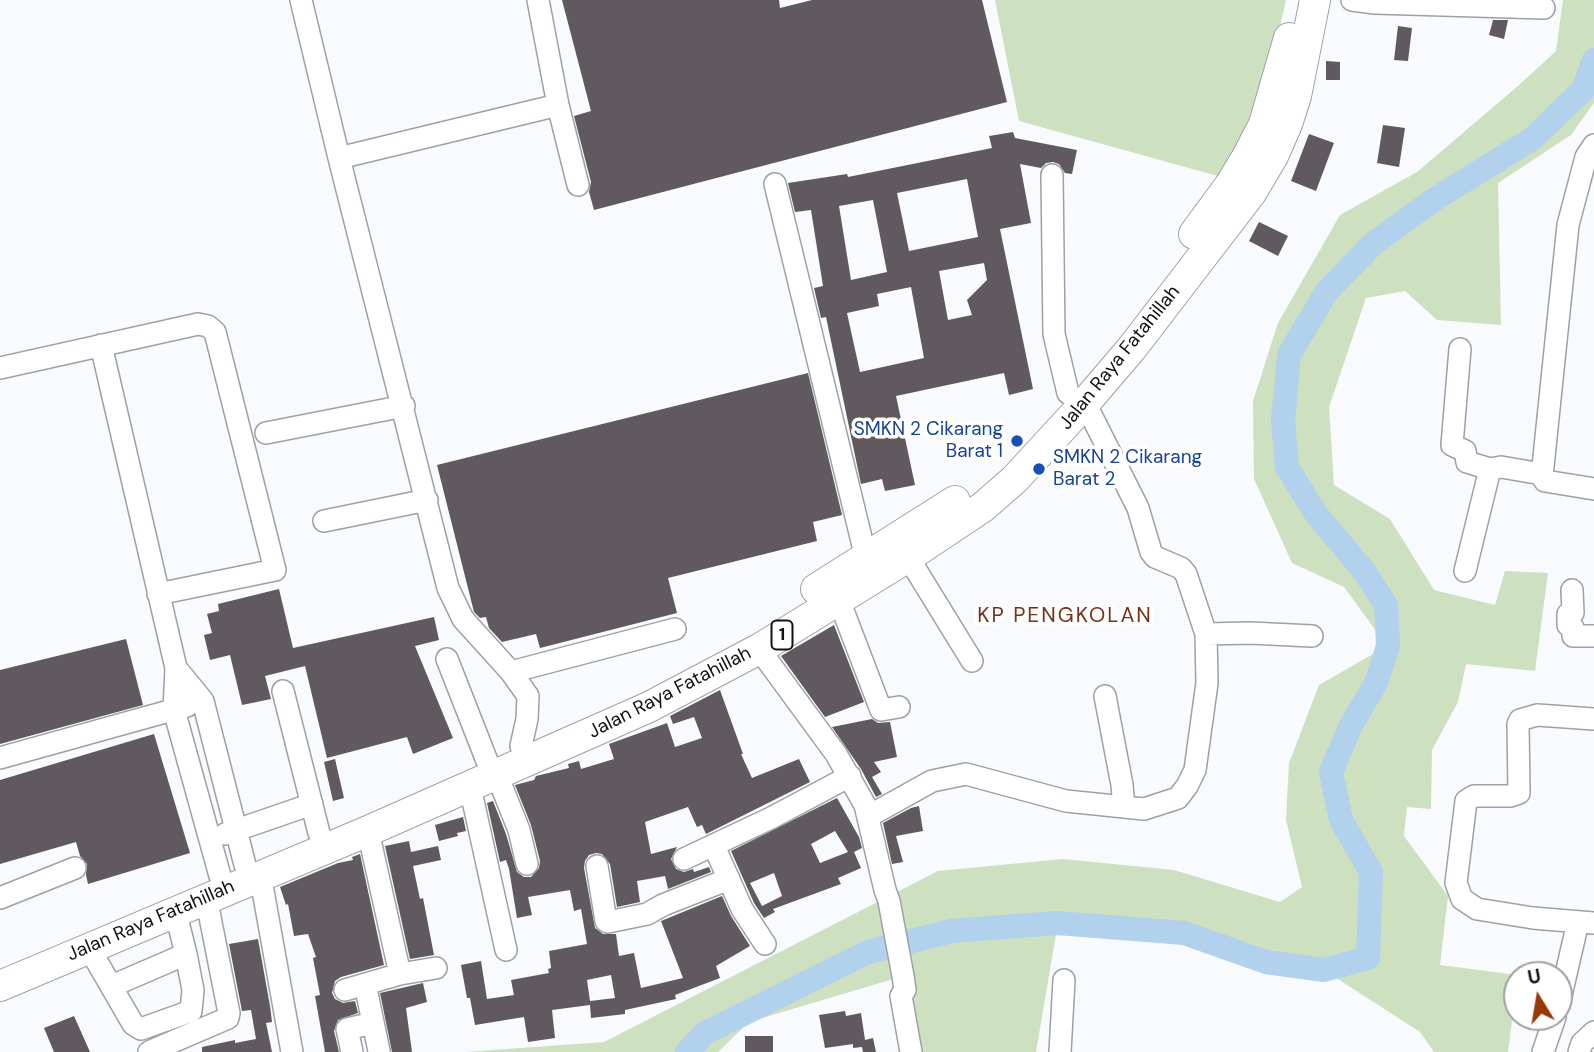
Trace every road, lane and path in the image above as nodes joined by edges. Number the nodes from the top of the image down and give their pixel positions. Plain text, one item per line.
1 (301, 0) edge
2 (538, 0) edge
3 (1297, 0) edge
4 (1315, 0) edge
5 (1352, 0) edge
6 (1544, 8) dead end
7 (558, 105) junction
8 (1594, 145) edge
9 (339, 158) junction
10 (1052, 175) dead end
11 (775, 184) dead end
12 (578, 185) dead end
13 (101, 345) junction
14 (1460, 349) dead end
15 (0, 368) edge
16 (1076, 398) junction
17 (404, 407) junction
18 (265, 433) dead end
19 (1490, 469) junction
20 (1542, 474) junction
21 (1594, 489) edge
22 (427, 500) junction
23 (324, 521) dead end
24 (908, 557) junction
25 (866, 558) junction
26 (1465, 572) dead end
27 (1572, 590) dead end
28 (158, 594) junction
29 (838, 600) junction
30 (675, 629) dead end
31 (1206, 634) junction
32 (1312, 636) dead end
33 (1594, 636) edge
34 (759, 649) junction
35 (447, 659) dead end
36 (972, 661) dead end
37 (176, 668) junction
38 (511, 672) junction
39 (283, 691) dead end
40 (1105, 696) dead end
41 (203, 701) junction
42 (899, 707) dead end
43 (173, 710) junction
44 (1594, 719) edge
45 (521, 746) junction
46 (0, 758) edge
47 (492, 768) junction
48 (850, 776) junction
49 (470, 787) junction
50 (312, 804) junction
51 (1124, 807) junction
52 (869, 816) junction
53 (236, 830) junction
54 (368, 831) junction
55 (319, 833) junction
56 (210, 839) junction
57 (714, 846) junction
58 (684, 859) dead end
59 (527, 864) dead end
60 (597, 866) dead end
61 (75, 868) dead end
62 (233, 878) junction
63 (729, 879) junction
64 (0, 898) edge
65 (175, 911) junction
66 (1586, 922) edge
67 (765, 944) dead end
68 (89, 948) junction
69 (506, 950) dead end
70 (186, 954) junction
71 (1573, 961) edge
72 (0, 968) edge
73 (436, 968) dead end
74 (400, 974) junction
75 (1064, 980) dead end
76 (0, 986) edge
77 (112, 986) junction
78 (373, 1023) junction
79 (1550, 1031) edge
80 (1594, 1031) edge
81 (905, 1050) edge
82 (379, 1051) edge
83 (149, 1052) edge
84 (292, 1052) edge
85 (352, 1052) edge
86 (1060, 1052) edge
87 (1543, 1052) edge
88 (1578, 1052) edge

1 - 9 street
2 - 7 street
3 - 16 highway, Jalan Raya Fatahillah / 1
4 - 16 highway, Jalan Raya Fatahillah / 1
5 - 6 street
7 - 9 street
7 - 12 street
8 - 20 street
9 - 17 street
10 - 16 street
11 - 25 street
13 - 15 street
13 - 28 street
13 - 28 street
14 - 19 street
16 - 24 highway, Jalan Raya Fatahillah / 1
16 - 25 highway, Jalan Raya Fatahillah / 1
16 - 31 street
17 - 18 street
17 - 22 street
19 - 20 street
19 - 26 street
20 - 21 street
22 - 23 street
22 - 38 street
24 - 29 highway, Jalan Raya Fatahillah / 1
24 - 36 street
25 - 45 highway, Jalan Raya Fatahillah / 1
27 - 33 street
28 - 37 street
29 - 34 highway, Jalan Raya Fatahillah / 1
29 - 42 street
30 - 38 street
31 - 32 street
31 - 51 street
34 - 47 highway, Jalan Raya Fatahillah / 1
34 - 48 street
35 - 47 street
37 - 41 street
37 - 43 street
38 - 45 street
39 - 50 street
40 - 51 street
41 - 43 street
41 - 53 street
43 - 46 street
43 - 56 street
44 - 66 street
45 - 47 highway, Jalan Raya Fatahillah / 1
47 - 49 highway, Jalan Raya Fatahillah / 1
47 - 55 highway, Jalan Raya Fatahillah / 1
47 - 59 street
48 - 52 street
48 - 57 street
49 - 54 highway, Jalan Raya Fatahillah / 1
49 - 69 street
50 - 53 street
50 - 55 street
51 - 52 street
52 - 81 street
53 - 56 street
53 - 62 street
54 - 62 highway, Jalan Raya Fatahillah / 1
54 - 74 street
55 - 62 highway, Jalan Raya Fatahillah / 1
56 - 62 street
57 - 58 street
57 - 63 street
60 - 63 street
61 - 64 street
62 - 65 highway, Jalan Raya Fatahillah / 1
62 - 72 highway, Jalan Raya Fatahillah / 1
62 - 83 street
62 - 84 street
63 - 67 street
65 - 68 highway, Jalan Raya Fatahillah / 1
65 - 70 street
66 - 71 street
68 - 76 highway, Jalan Raya Fatahillah / 1
68 - 77 street
70 - 77 street
70 - 77 street
73 - 74 street
74 - 78 street
75 - 86 street
78 - 82 street
78 - 85 street
79 - 87 street
80 - 88 street

